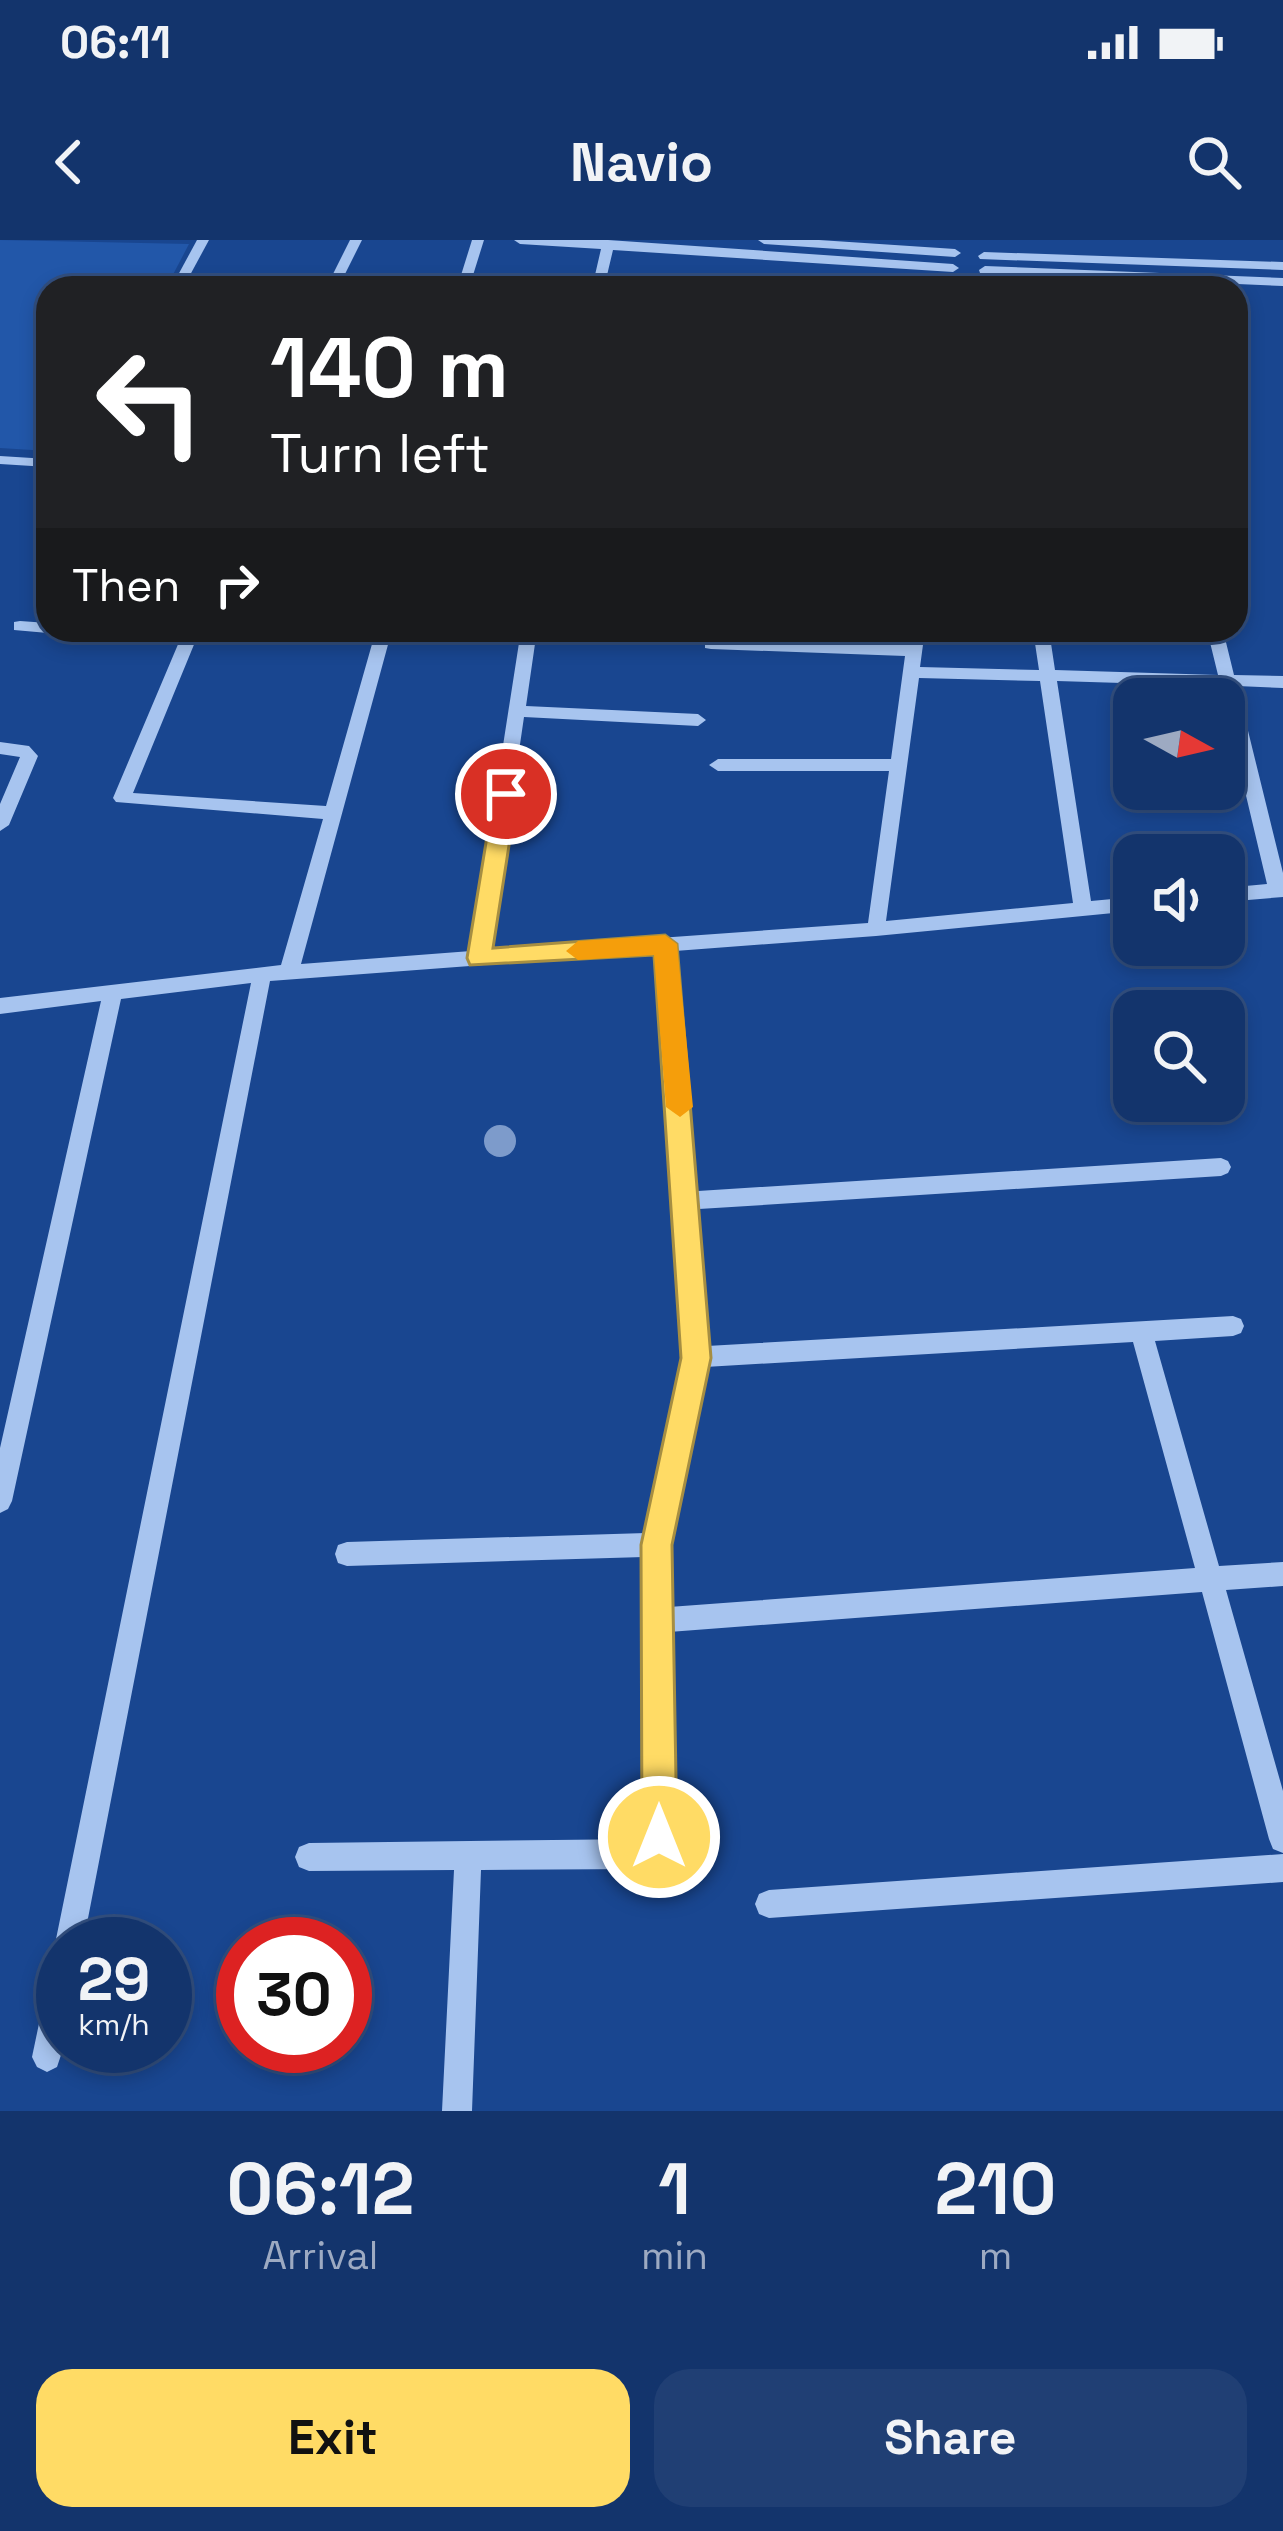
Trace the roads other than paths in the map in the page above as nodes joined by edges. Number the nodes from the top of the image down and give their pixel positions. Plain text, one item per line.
1 (203, 240) edge
2 (356, 240) edge
3 (478, 240) edge
4 (520, 240) edge
5 (764, 240) edge
6 (843, 243) edge
7 (608, 244) junction
8 (962, 262) edge
9 (984, 263) junction
10 (1283, 266) edge
11 (184, 276) edge
12 (338, 276) edge
13 (467, 276) edge
14 (601, 276) edge
15 (1078, 276) edge
16 (1248, 282) edge
17 (1283, 282) edge
18 (0, 460) edge
19 (36, 462) edge
20 (20, 626) dead end
21 (36, 627) edge
22 (187, 642) edge
23 (381, 642) edge
24 (528, 642) edge
25 (915, 642) edge
26 (1042, 642) edge
27 (1218, 642) edge
28 (711, 644) dead end
29 (914, 651) junction
30 (911, 672) junction
31 (1044, 673) junction
32 (1175, 678) edge
33 (1227, 678) edge
34 (1245, 681) edge
35 (1283, 682) edge
36 (519, 711) junction
37 (698, 721) dead end
38 (0, 748) edge
39 (1245, 750) edge
40 (718, 764) dead end
41 (898, 765) junction
42 (333, 813) junction
43 (0, 825) edge
44 (1281, 890) edge
45 (1245, 893) edge
46 (1113, 906) edge
47 (1083, 909) junction
48 (876, 928) junction
49 (665, 944) junction
50 (479, 958) junction
51 (289, 972) junction
52 (262, 974) junction
53 (112, 993) junction
54 (0, 1006) edge
55 (1221, 1167) dead end
56 (688, 1201) junction
57 (1233, 1326) dead end
58 (1141, 1331) junction
59 (696, 1358) junction
60 (0, 1501) edge
61 (656, 1545) junction
62 (346, 1554) dead end
63 (1283, 1574) edge
64 (1210, 1579) junction
65 (659, 1620) junction
66 (1283, 1839) edge
67 (468, 1856) junction
68 (309, 1857) dead end
69 (1283, 1868) edge
70 (769, 1904) dead end
71 (74, 1917) edge
72 (457, 2111) edge

1 - 11 street
2 - 12 street
3 - 13 street
4 - 7 street
5 - 6 street
6 - 8 street
7 - 8 street
7 - 14 street
8 - 9 street
8 - 9 street
9 - 10 street
9 - 15 street
16 - 17 street
18 - 19 street
20 - 21 street
22 - 42 street
23 - 42 street
24 - 36 street
25 - 29 street
26 - 31 street
27 - 33 street
28 - 29 street
29 - 30 street
30 - 31 street
30 - 41 street
31 - 32 street
31 - 47 street
34 - 35 street
36 - 37 street
36 - 50 street
38 - 43 street
39 - 44 street
40 - 41 street
41 - 48 street
42 - 51 street
44 - 45 street
46 - 47 street
47 - 48 street
48 - 49 street
49 - 50 street
49 - 56 street
50 - 51 street
51 - 52 street
52 - 53 street
52 - 71 street
53 - 54 street
53 - 60 street
55 - 56 street
56 - 59 street
57 - 58 street
58 - 59 street
58 - 64 street
59 - 61 street
61 - 62 street
61 - 65 street
63 - 64 street
64 - 65 street
64 - 66 street
65 - 67 street
67 - 68 street
67 - 72 street
69 - 70 street

